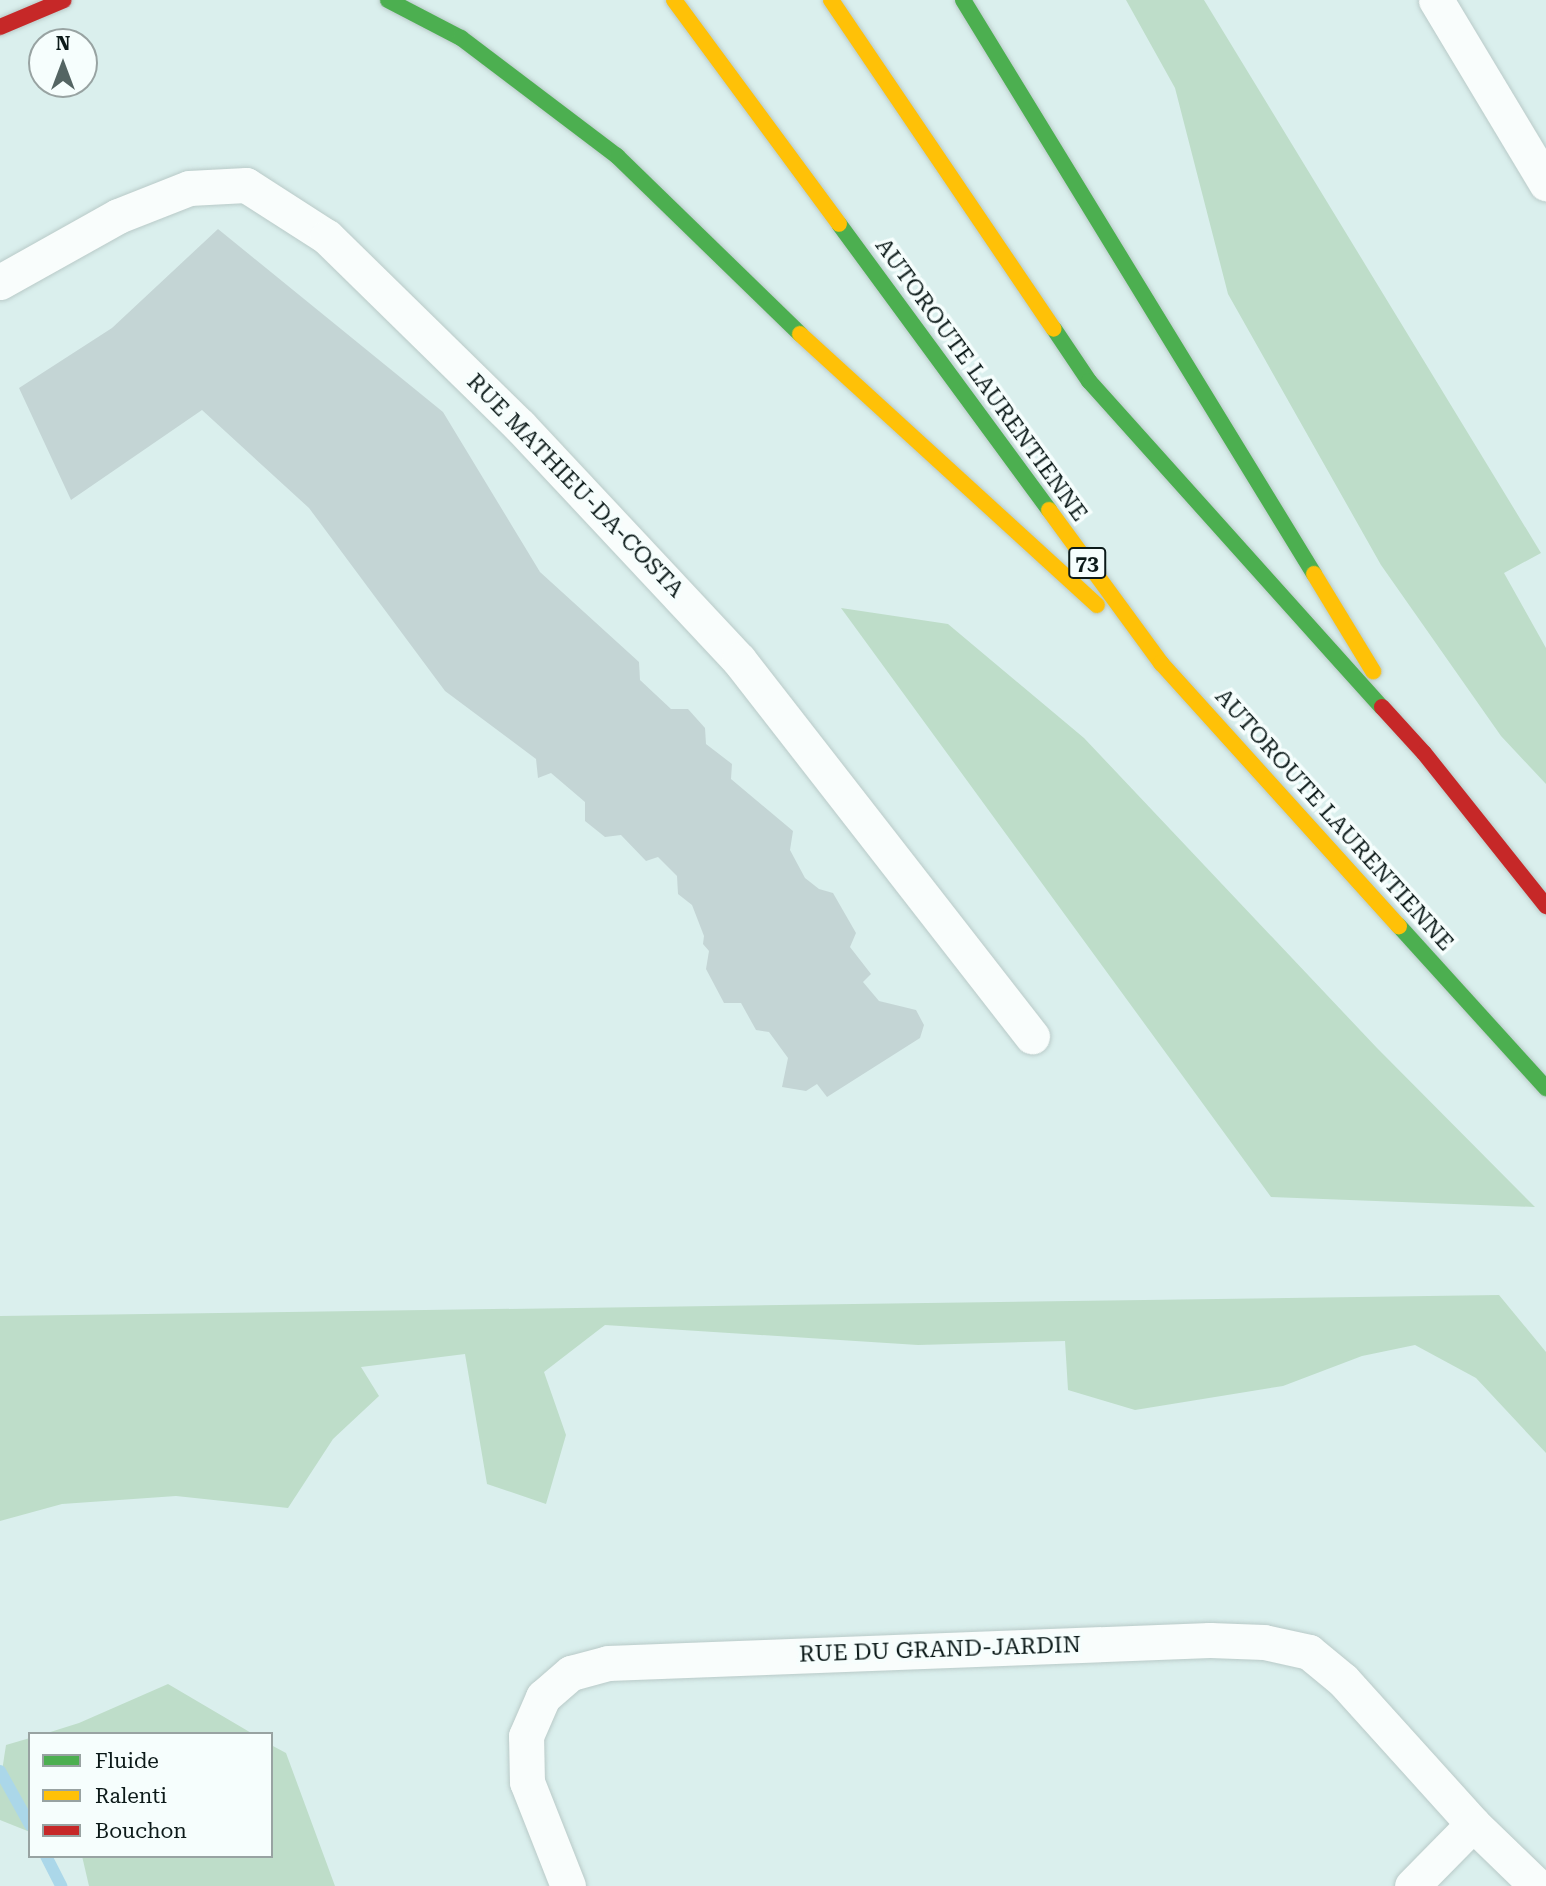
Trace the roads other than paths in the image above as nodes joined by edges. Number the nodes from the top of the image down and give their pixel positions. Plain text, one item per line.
1 (64, 0) edge
2 (387, 0) edge
3 (674, 0) edge
4 (831, 0) edge
5 (963, 0) edge
6 (1452, 9) edge
7 (0, 27) edge
8 (1546, 183) edge
9 (0, 282) edge
10 (1161, 663) junction
11 (1424, 753) junction
12 (1546, 906) edge
13 (1032, 1036) dead end
14 (1546, 1088) edge
15 (1473, 1824) junction
16 (568, 1886) edge
17 (1412, 1886) edge
18 (1537, 1886) edge

1 - 7 highway
2 - 10 highway
3 - 10 highway, AUTOROUTE LAURENTIENNE / 73
4 - 11 highway
5 - 11 highway
6 - 8 street
9 - 13 street, RUE MATHIEU-DA-COSTA
10 - 14 highway, AUTOROUTE LAURENTIENNE / 73
11 - 12 highway
15 - 16 street, RUE DU GRAND-JARDIN
15 - 17 street
15 - 18 street, RUE DU GRAND-JARDIN

